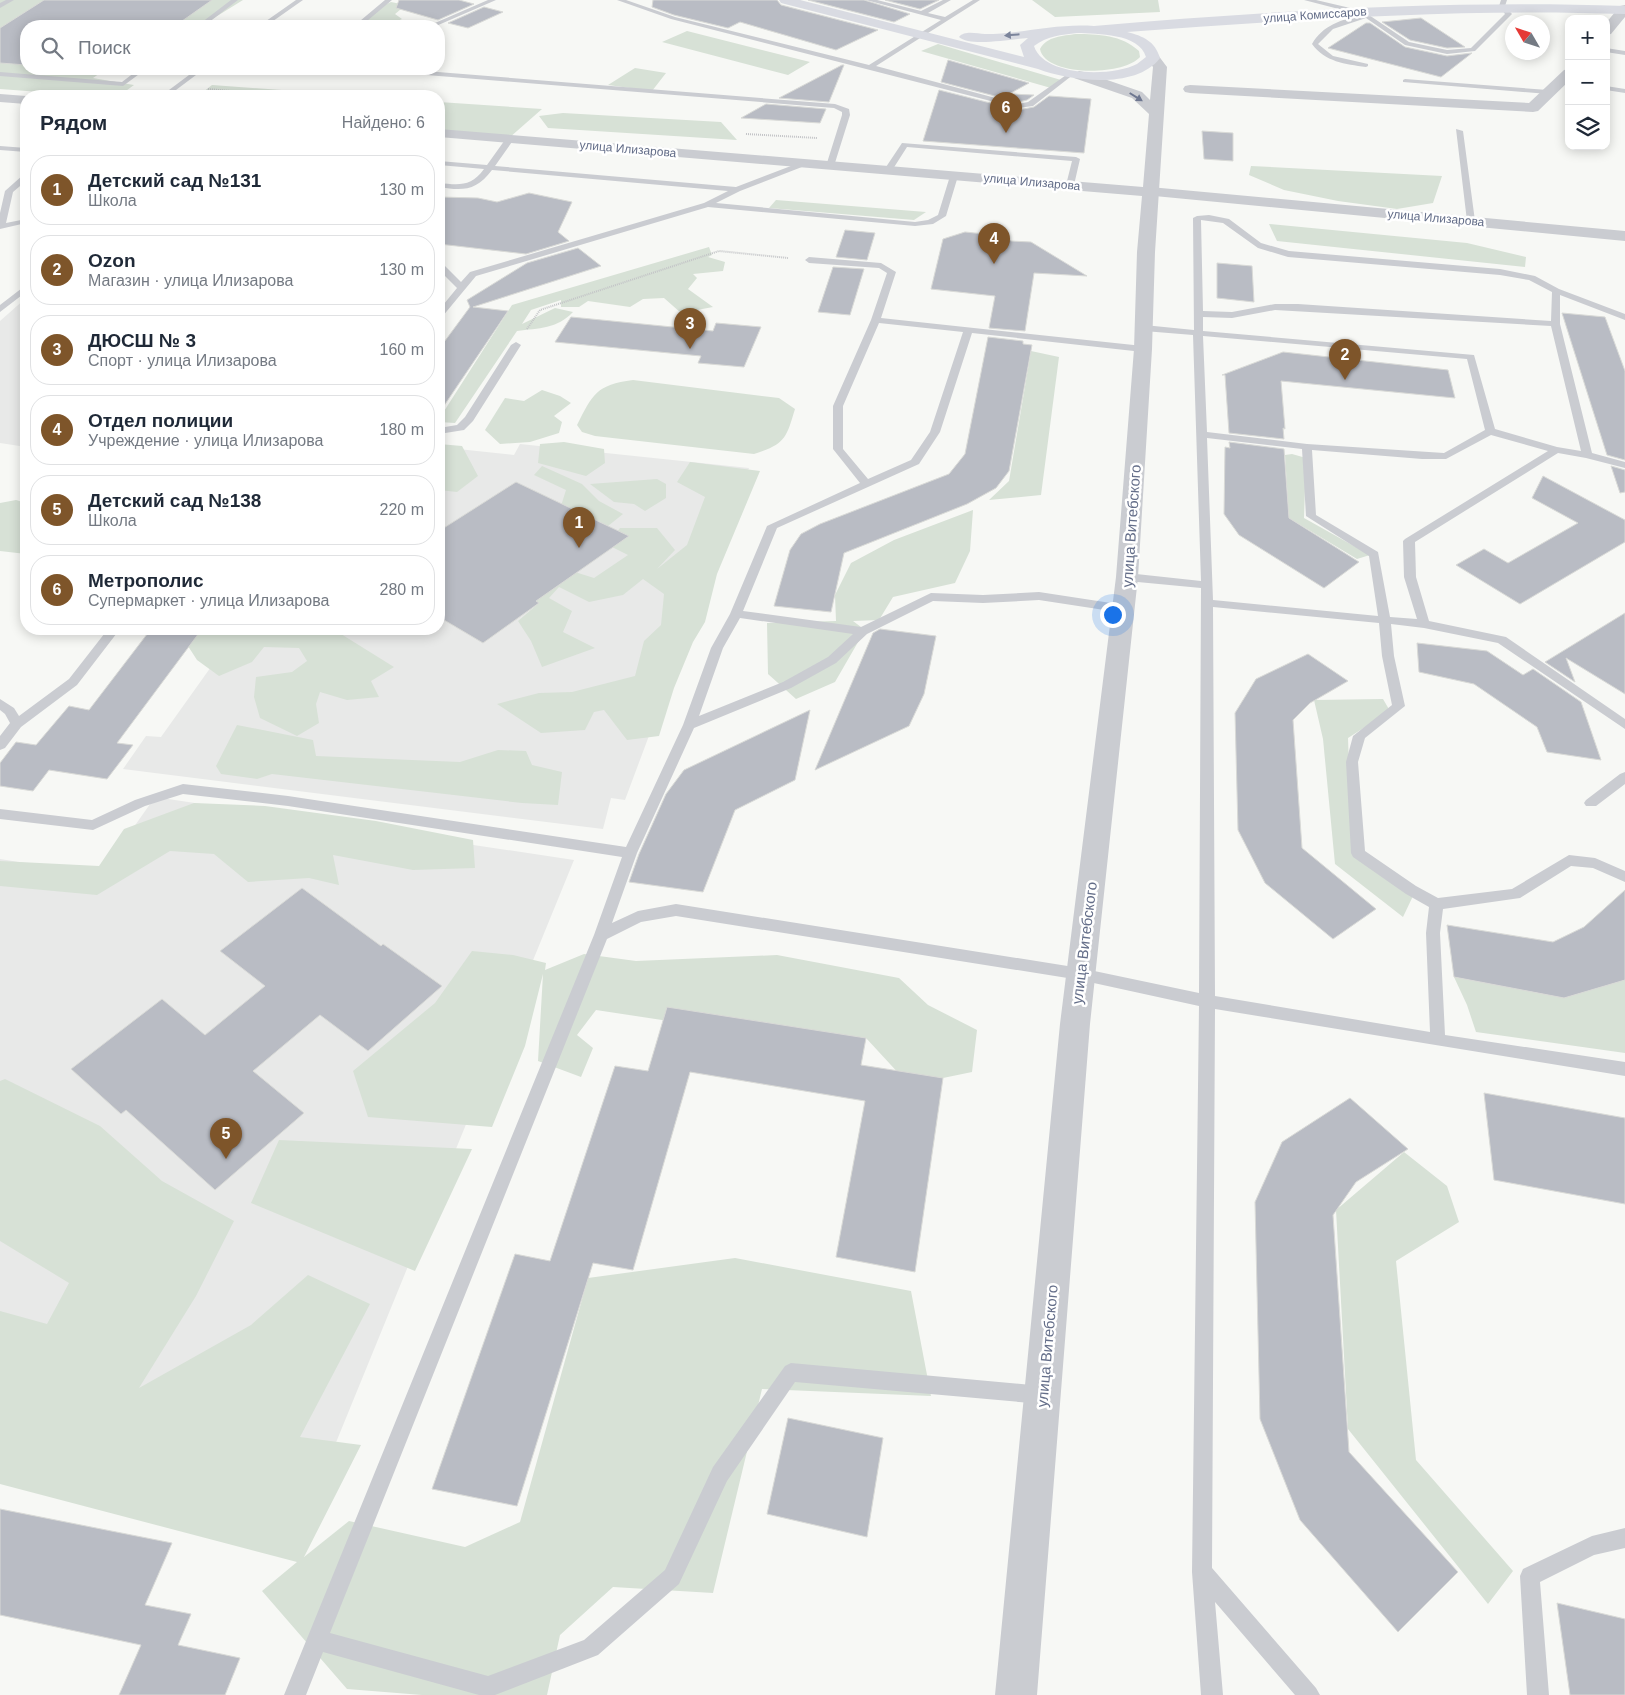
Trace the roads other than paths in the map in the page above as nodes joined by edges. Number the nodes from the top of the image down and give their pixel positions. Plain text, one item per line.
1 (11, 0) edge
2 (235, 0) edge
3 (300, 0) edge
4 (389, 0) edge
5 (493, 0) edge
6 (620, 0) edge
7 (785, 0) edge
8 (869, 0) edge
9 (948, 0) edge
10 (976, 0) edge
11 (1307, 0) edge
12 (1503, 3) edge
13 (0, 6) edge
14 (1625, 10) edge
15 (922, 13) junction
16 (1364, 14) junction
17 (945, 19) junction
18 (208, 20) edge
19 (271, 20) edge
20 (365, 20) edge
21 (445, 20) edge
22 (1207, 22) junction
23 (1610, 26) edge
24 (1094, 30) junction
25 (1061, 31) junction
26 (921, 33) junction
27 (1610, 51) edge
28 (1152, 53) junction
29 (1625, 53) edge
30 (1366, 65) dead end
31 (1042, 66) junction
32 (870, 67) junction
33 (0, 74) edge
34 (135, 75) edge
35 (193, 75) edge
36 (445, 75) edge
37 (1075, 75) junction
38 (1565, 79) edge
39 (1405, 81) dead end
40 (1190, 89) dead end
41 (1610, 89) edge
42 (172, 90) edge
43 (1625, 91) edge
44 (1548, 92) junction
45 (0, 98) edge
46 (20, 100) edge
47 (1155, 112) junction
48 (1459, 131) dead end
49 (445, 134) edge
50 (510, 139) junction
51 (0, 148) edge
52 (20, 150) edge
53 (804, 163) junction
54 (445, 164) edge
55 (830, 166) junction
56 (488, 168) junction
57 (888, 170) junction
58 (954, 176) junction
59 (20, 182) edge
60 (1070, 185) junction
61 (445, 186) edge
62 (737, 189) junction
63 (4, 191) edge
64 (1150, 192) junction
65 (1214, 197) junction
66 (707, 205) junction
67 (1213, 216) junction
68 (1471, 221) junction
69 (20, 222) edge
70 (1, 227) edge
71 (1625, 236) edge
72 (809, 260) road end
73 (445, 270) edge
74 (461, 287) junction
75 (1556, 291) junction
76 (20, 293) edge
77 (445, 307) edge
78 (0, 309) edge
79 (1200, 314) junction
80 (1625, 317) edge
81 (876, 320) junction
82 (1555, 324) junction
83 (968, 330) junction
84 (1198, 333) junction
85 (1144, 338) junction
86 (516, 345) dead end
87 (445, 430) edge
88 (1490, 431) junction
89 (1202, 434) junction
90 (1307, 447) junction
91 (1556, 450) junction
92 (1587, 454) junction
93 (1625, 465) edge
94 (867, 484) junction
95 (1127, 577) junction
96 (1207, 585) junction
97 (1207, 602) junction
98 (1124, 609) junction
99 (736, 614) junction
100 (1385, 620) junction
101 (1424, 624) junction
102 (863, 631) junction
103 (109, 635) edge
104 (0, 703) edge
105 (17, 724) junction
106 (689, 725) junction
107 (1625, 725) edge
108 (0, 744) edge
109 (1625, 777) edge
110 (1591, 803) dead end
111 (0, 814) edge
112 (630, 853) junction
113 (1625, 877) edge
114 (1436, 904) junction
115 (601, 935) junction
116 (1080, 974) junction
117 (1207, 1001) junction
118 (1438, 1040) junction
119 (1625, 1068) edge
120 (1042, 1395) junction
121 (1625, 1538) edge
122 (1202, 1572) junction
123 (318, 1640) junction
124 (296, 1695) edge
125 (1016, 1695) edge
126 (1212, 1695) edge
127 (1310, 1695) edge
128 (1538, 1695) edge

1 - 13 lane
2 - 18 lane
3 - 19 lane
4 - 20 lane
5 - 21 lane
6 - 32 lane
7 - 26 main road
8 - 15 lane
9 - 15 lane
10 - 17 lane
11 - 16 lane
12 - 14 main road, улица Комиссаров
12 - 16 main road, улица Комиссаров
12 - 16 lane
14 - 23 street
15 - 17 lane
16 - 22 main road, улица Комиссаров
16 - 30 lane
17 - 26 lane
22 - 24 main road, улица Комиссаров
22 - 28 main road
24 - 25 main road
24 - 28 main road
25 -> 26 main road
25 - 31 main road
26 - 31 main road
26 - 32 lane
27 - 29 lane
28 - 37 main road
28 - 47 street, улица Витебского
31 - 37 main road
32 - 37 lane
33 - 34 lane
35 - 42 lane
36 - 55 lane
37 -> 47 street
38 - 44 street
39 - 44 lane
40 - 44 street
41 - 43 lane
45 - 46 street
47 - 64 street, улица Витебского
48 - 68 lane
49 - 50 street, улица Илизарова
50 - 53 street, улица Илизарова
50 - 56 lane
51 - 52 lane
53 - 55 street, улица Илизарова
53 - 62 lane
54 - 56 lane
55 - 57 street, улица Илизарова
56 - 61 lane
56 - 62 lane
57 - 58 street, улица Илизарова
57 - 60 lane
58 - 60 street, улица Илизарова
58 - 66 lane
59 - 63 lane
60 - 64 street, улица Илизарова
62 - 66 lane
63 - 70 lane
64 - 65 street, улица Илизарова
64 - 85 street, улица Витебского
65 - 67 lane
65 - 68 street, улица Илизарова
66 - 74 lane
67 - 75 lane
67 - 79 lane
68 - 71 street, улица Илизарова
69 - 70 lane
72 - 81 lane
73 - 74 lane
74 - 77 lane
75 - 80 lane
75 - 82 lane
76 - 78 lane
79 - 82 lane
79 - 84 lane
81 - 83 lane
81 - 94 lane
82 - 92 lane
83 - 85 lane
83 - 94 lane
84 - 85 lane
84 - 88 lane
84 - 89 lane
85 - 95 street, улица Витебского
86 - 87 lane
88 - 90 lane
88 - 91 lane
89 - 90 lane
89 - 96 lane
90 - 100 lane
91 - 92 lane
91 - 101 lane
92 - 93 lane
94 - 99 lane
95 - 96 lane
95 - 98 street, улица Витебского
96 - 97 lane
97 - 100 lane
97 - 117 lane
98 - 102 lane
98 - 116 street, улица Витебского
99 - 102 lane
99 - 106 lane
100 - 101 lane
100 - 114 lane
101 - 107 lane
102 - 106 lane
103 - 105 lane
104 - 105 lane
105 - 108 lane
106 - 112 lane
109 - 110 lane
111 - 112 lane
112 - 115 lane
113 - 114 lane
114 - 118 lane
115 - 116 lane
115 - 123 lane
116 - 117 lane
116 - 120 street, улица Витебского
117 - 118 lane
117 - 122 lane
118 - 119 lane
120 - 123 lane
120 - 125 street, улица Витебского
121 - 128 lane
122 - 126 lane
122 - 127 lane
123 - 124 lane

